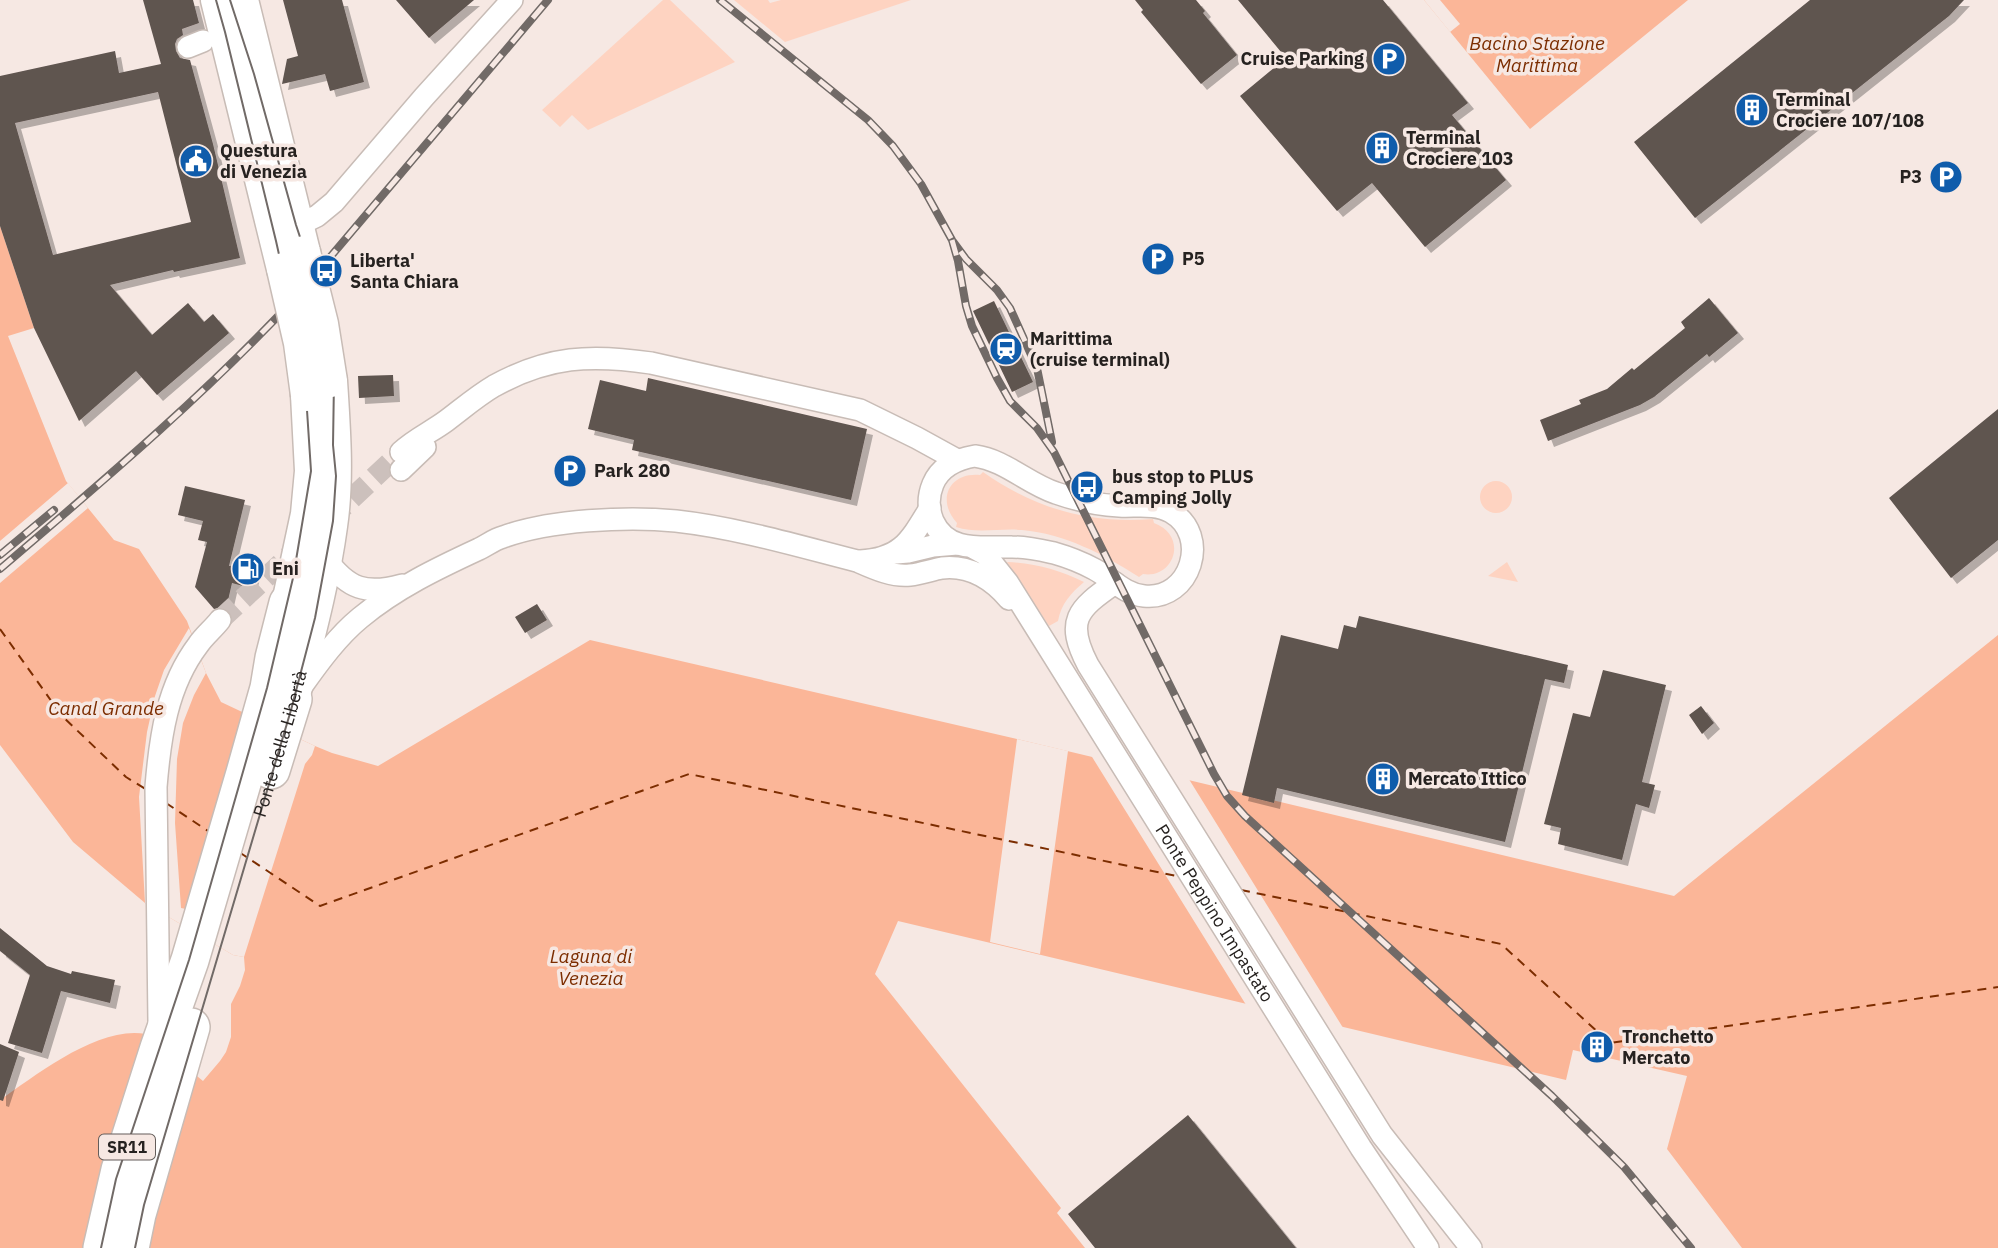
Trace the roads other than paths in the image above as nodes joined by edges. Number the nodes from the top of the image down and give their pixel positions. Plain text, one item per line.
1 (217, 0) edge
2 (242, 0) edge
3 (512, 0) edge
4 (290, 245) junction
5 (319, 388) junction
6 (957, 460) junction
7 (401, 461) tunnel mouth
8 (930, 508) junction
9 (965, 546) junction
10 (896, 553) junction
11 (326, 559) junction
12 (858, 561) junction
13 (414, 582) junction
14 (1115, 583) junction
15 (301, 610) junction
16 (1027, 615) junction
17 (361, 617) junction
18 (222, 625) tunnel mouth
19 (282, 704) junction
20 (187, 954) junction
21 (171, 1052) junction
22 (102, 1248) edge
23 (130, 1248) edge
24 (1428, 1248) edge
25 (1471, 1248) edge

1 - 4 main road, Ponte della Libertà
2 - 4 main road, Ponte della Libertà
3 - 4 street
4 - 5 main road, Ponte della Libertà, bridge
5 - 11 main road, Ponte della Libertà
5 - 15 main road, Ponte della Libertà
6 - 7 street
6 - 8 street
6 - 14 street
8 - 9 street
8 - 10 street
9 - 10 street
9 - 14 street
9 - 16 street
10 - 12 street
11 - 13 street
11 - 15 main road, Ponte della Libertà
12 - 13 street
12 - 16 street
13 - 17 street
14 - 25 street, Ponte Peppino Impastato
15 - 17 street
15 - 19 highway, Ponte della Libertà
16 - 24 street, Ponte Peppino Impastato
17 - 19 street
18 - 20 street
19 - 20 highway, Ponte della Libertà
20 - 21 highway, Ponte della Libertà / SR11
20 - 21 street
21 - 22 highway, Ponte della Libertà / SR11
21 - 23 highway, Ponte della Libertà / SR11

